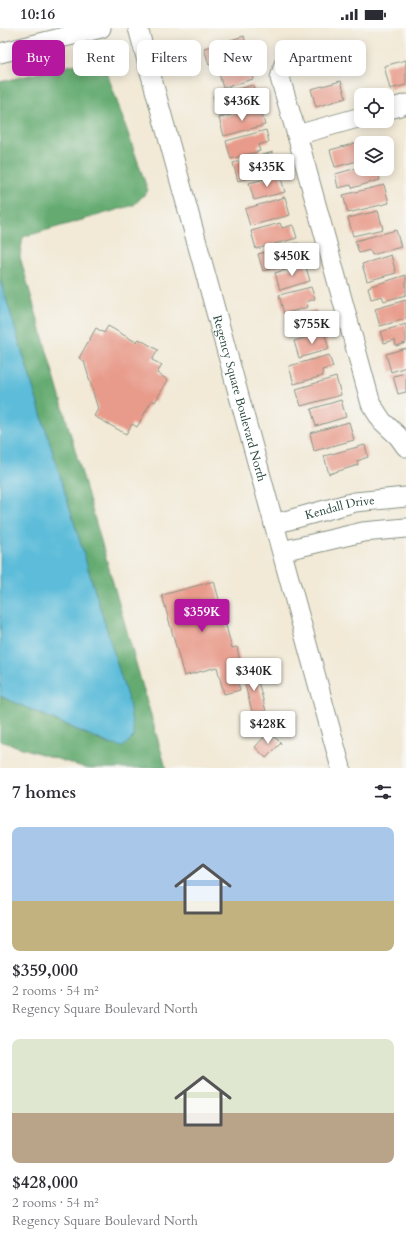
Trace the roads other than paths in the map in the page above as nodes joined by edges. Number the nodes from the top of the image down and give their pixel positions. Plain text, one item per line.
1 (101, 28) edge
2 (138, 28) edge
3 (0, 53) edge
4 (281, 76) edge
5 (406, 104) edge
6 (394, 108) edge
7 (354, 119) edge
8 (297, 135) junction
9 (406, 447) edge
10 (406, 497) edge
11 (274, 524) junction
12 (406, 528) edge
13 (282, 551) junction
14 (341, 768) edge

1 - 3 street
2 - 11 street, Regency Square Boulevard North
4 - 8 street
5 - 6 street
7 - 8 street
8 - 9 street
10 - 11 street, Kendall Drive
11 - 13 street, Regency Square Boulevard North
12 - 13 street
13 - 14 street, Regency Square Boulevard North

